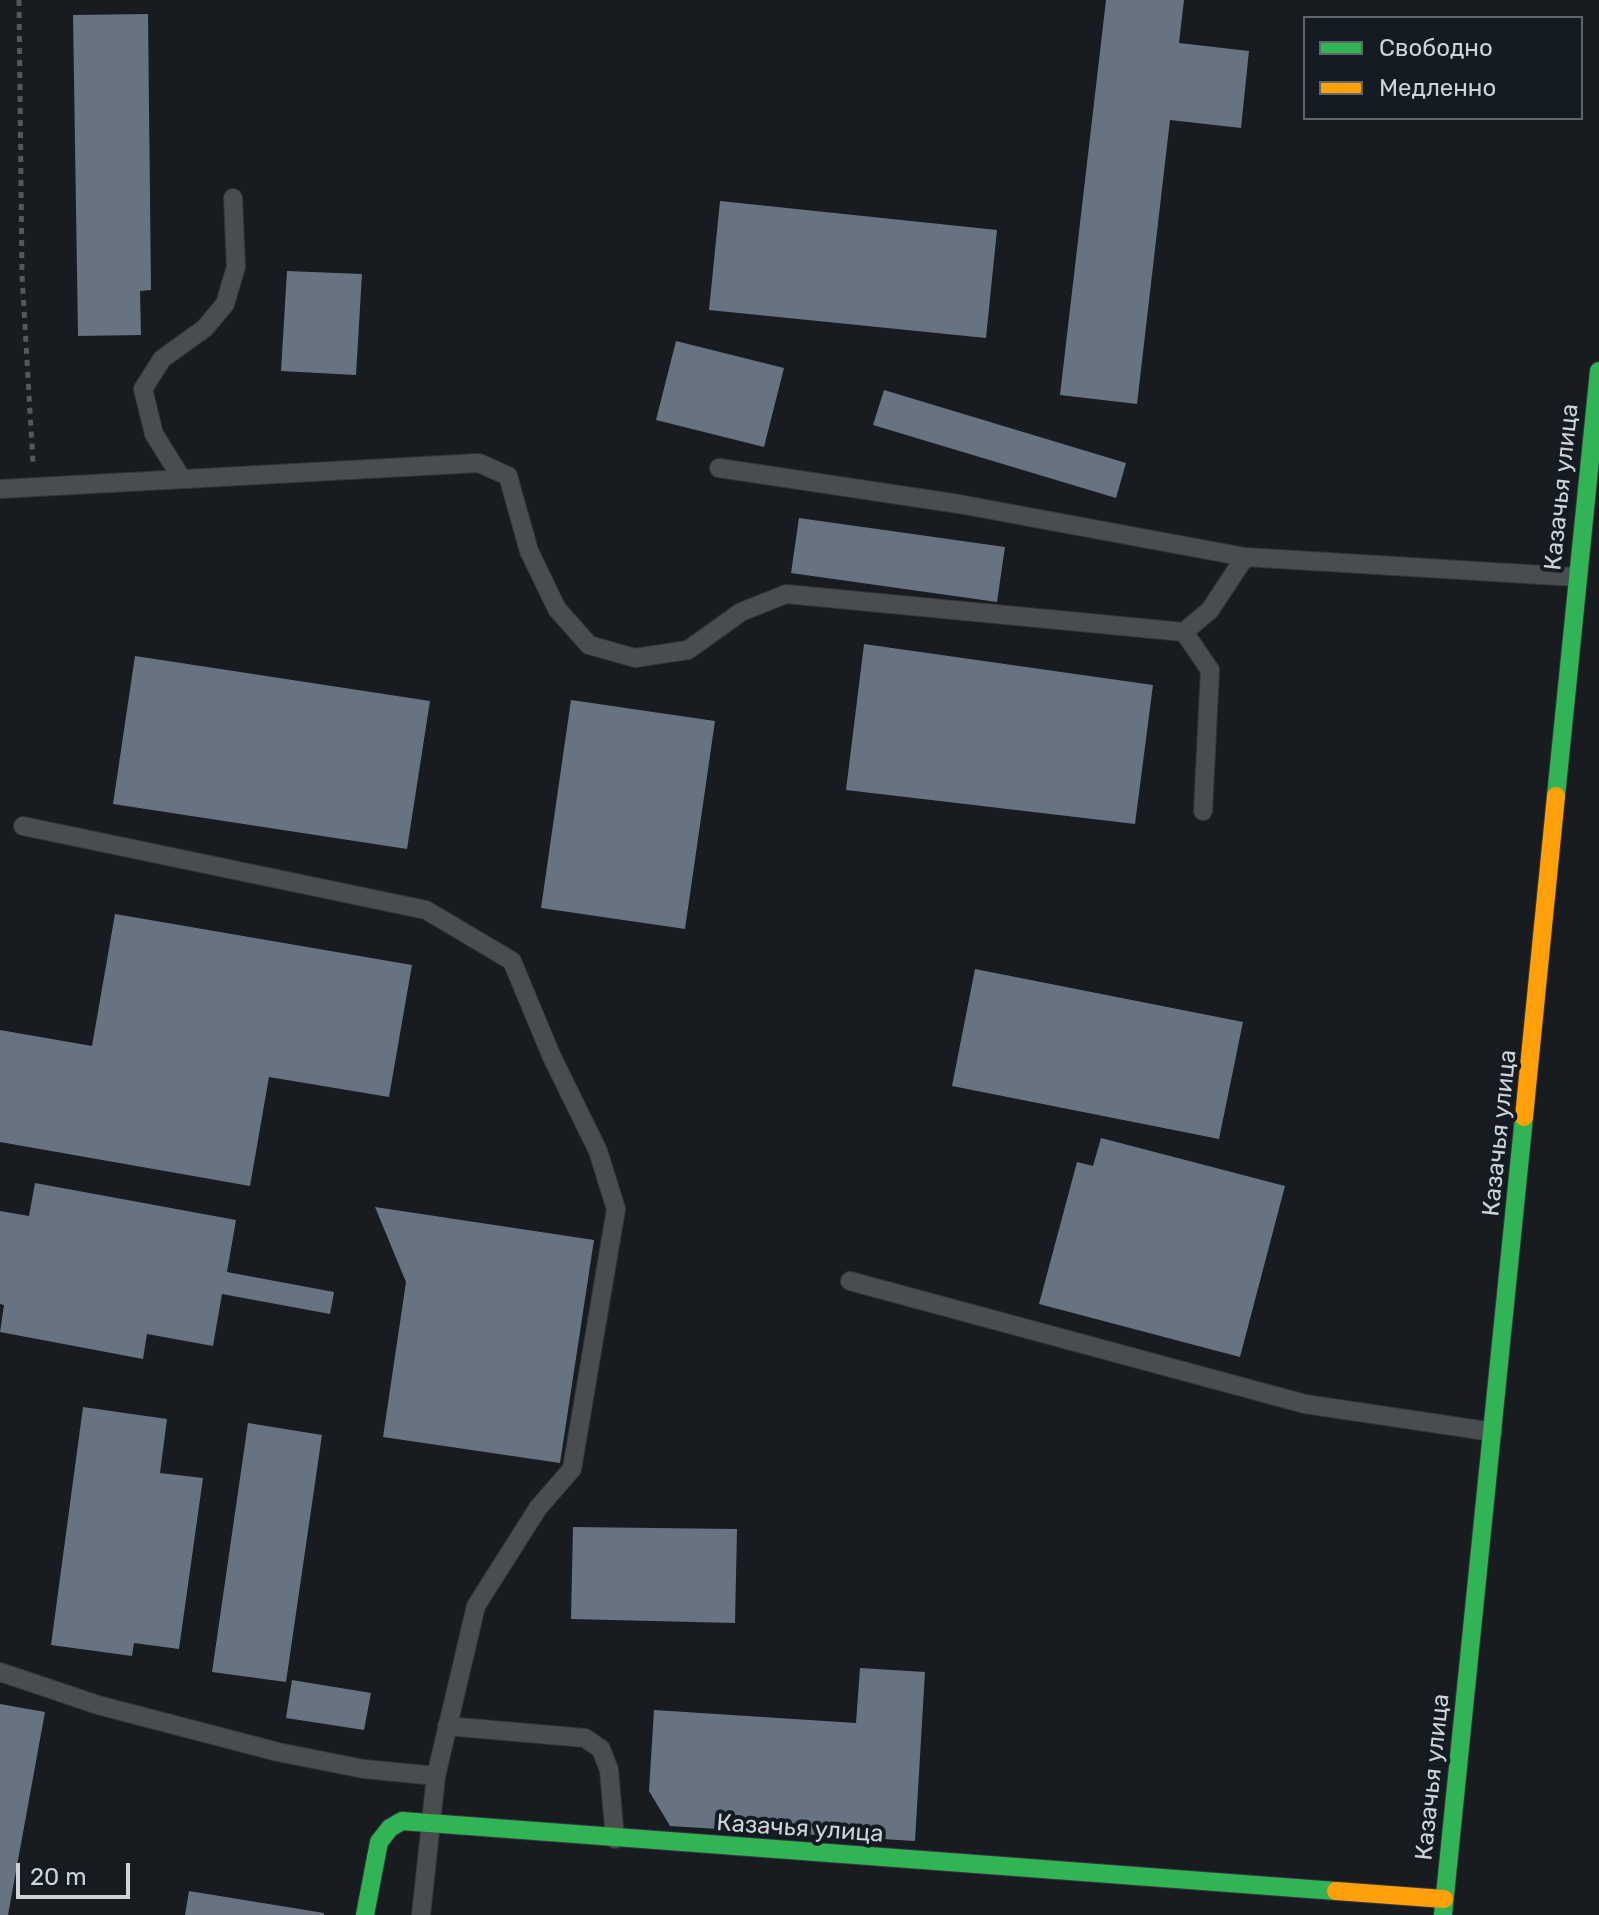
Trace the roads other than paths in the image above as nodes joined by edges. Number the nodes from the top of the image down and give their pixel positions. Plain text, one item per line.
1 (233, 198) dead end
2 (1599, 371) edge
3 (719, 468) dead end
4 (182, 479) junction
5 (0, 489) edge
6 (1245, 557) junction
7 (1576, 577) junction
8 (1184, 632) junction
9 (1203, 811) dead end
10 (23, 826) dead end
11 (850, 1281) dead end
12 (1493, 1432) junction
13 (0, 1672) edge
14 (447, 1726) junction
15 (436, 1776) junction
16 (432, 1824) junction
17 (615, 1840) junction
18 (1444, 1907) edge
19 (365, 1915) edge
20 (421, 1915) edge

1 - 4 lane
2 - 7 street, Казачья улица
3 - 6 lane
4 - 5 lane
4 - 8 lane
6 - 7 lane
6 - 8 lane
7 - 12 street, Казачья улица
8 - 9 lane
10 - 14 lane
11 - 12 lane
12 - 18 street, Казачья улица
13 - 15 lane
14 - 15 lane
14 - 17 lane
15 - 16 lane
16 - 17 street, Казачья улица
16 - 19 street, Казачья улица
16 - 20 lane
17 - 18 street, Казачья улица

